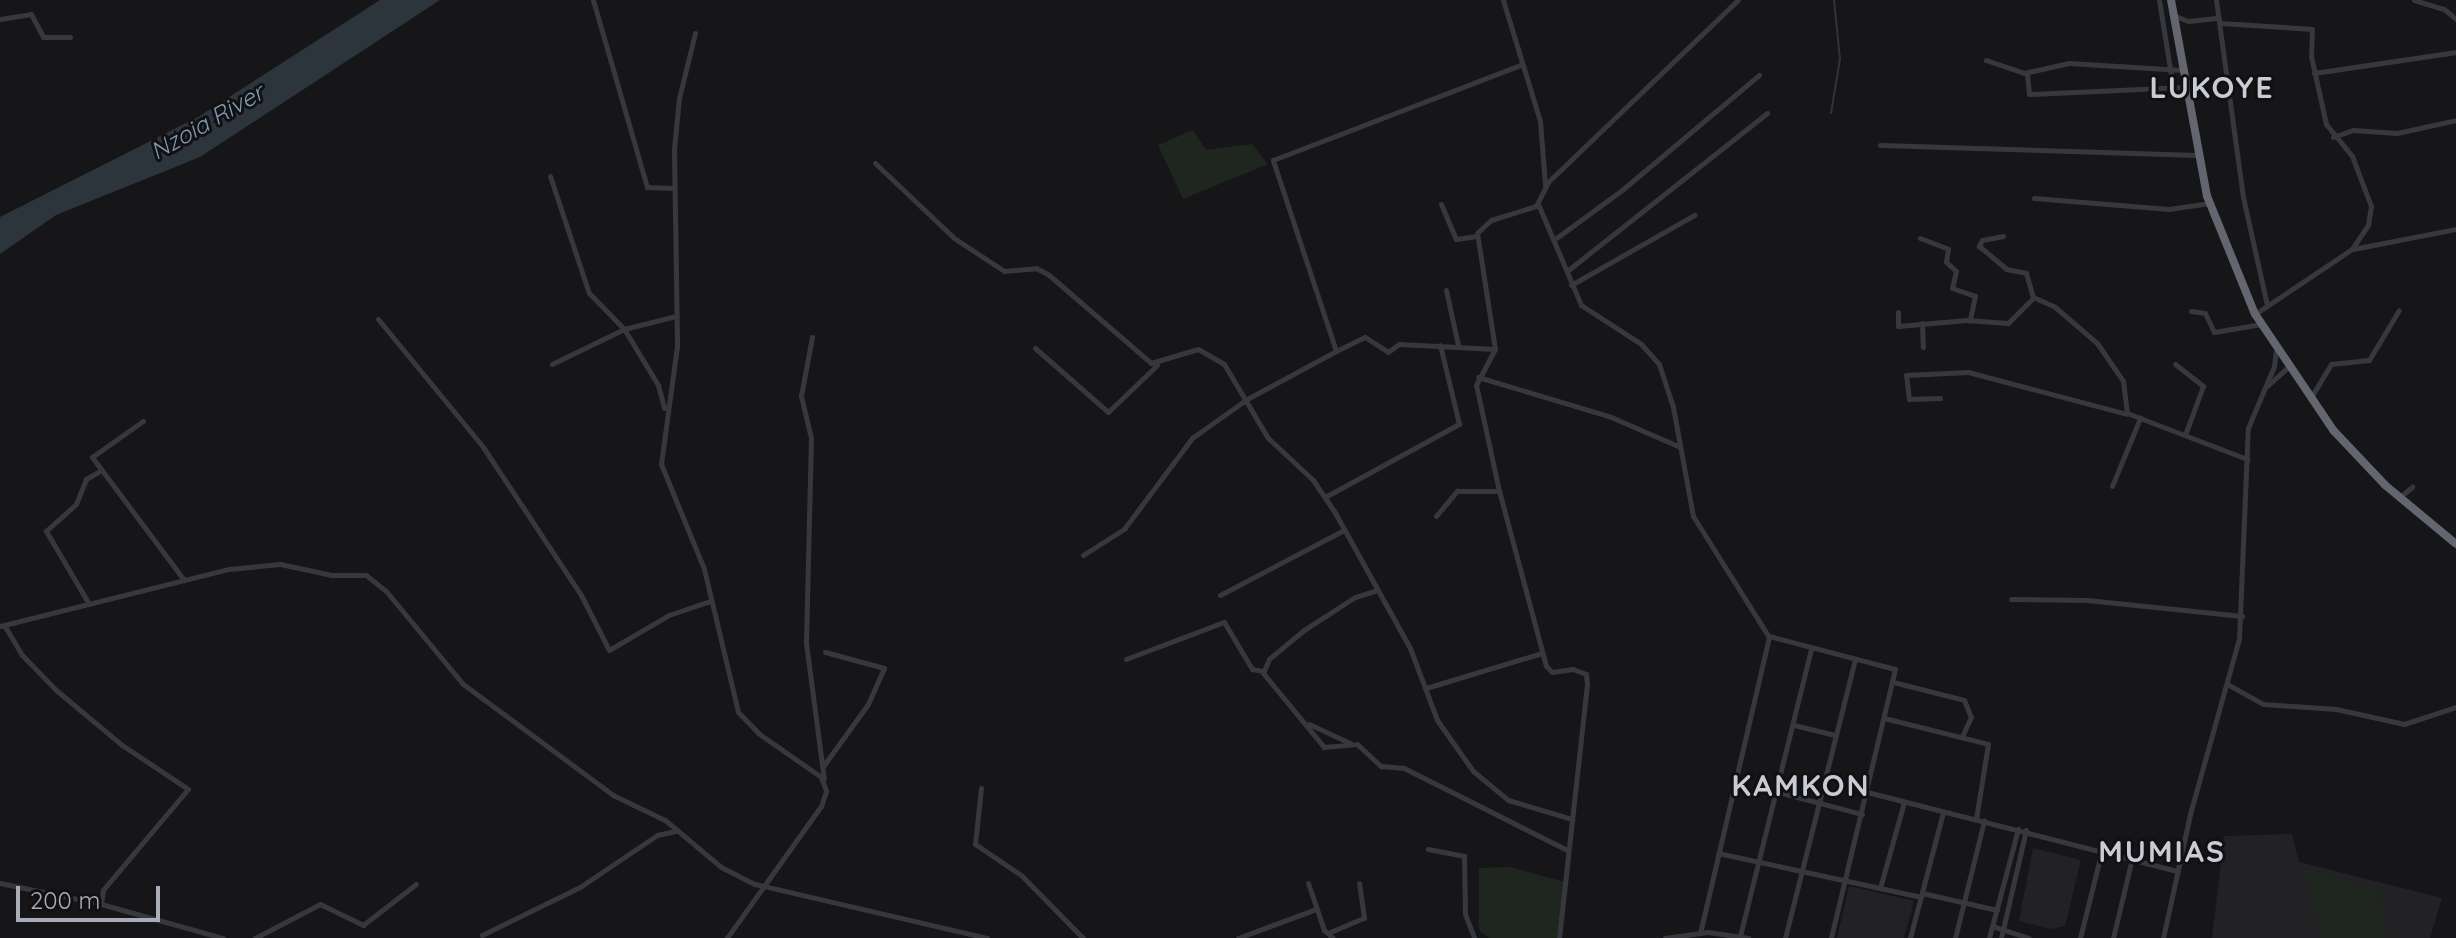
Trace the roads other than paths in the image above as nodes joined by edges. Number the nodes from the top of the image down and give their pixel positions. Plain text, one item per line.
1 (593, 0) edge
2 (1503, 0) edge
3 (1738, 0) edge
4 (2159, 0) edge
5 (2171, 0) edge
6 (2216, 0) edge
7 (2414, 0) edge
8 (2162, 14) junction
9 (2173, 14) junction
10 (0, 19) edge
11 (2456, 19) edge
12 (2219, 21) junction
13 (2176, 28) junction
14 (2164, 29) junction
15 (695, 33) dead end
16 (70, 37) dead end
17 (2179, 48) junction
18 (2167, 49) junction
19 (2456, 50) edge
20 (1986, 60) dead end
21 (1521, 65) junction
22 (2170, 70) junction
23 (2182, 70) junction
24 (2027, 73) junction
25 (2314, 73) junction
26 (1759, 75) dead end
27 (2173, 87) junction
28 (2185, 87) junction
29 (1767, 113) dead end
30 (2456, 120) edge
31 (2332, 138) junction
32 (1880, 145) dead end
33 (2197, 155) junction
34 (875, 163) dead end
35 (550, 176) dead end
36 (1545, 186) junction
37 (673, 188) junction
38 (2034, 198) dead end
39 (2210, 203) junction
40 (1441, 204) dead end
41 (1538, 204) junction
42 (1694, 215) dead end
43 (2456, 229) edge
44 (1477, 236) junction
45 (2003, 236) dead end
46 (1920, 238) dead end
47 (1555, 239) junction
48 (2352, 249) junction
49 (1567, 271) junction
50 (1571, 285) junction
51 (1446, 290) dead end
52 (2033, 298) junction
53 (2267, 305) junction
54 (2399, 310) dead end
55 (2191, 311) dead end
56 (1898, 312) dead end
57 (2255, 314) junction
58 (676, 316) junction
59 (378, 319) dead end
60 (1970, 320) junction
61 (1922, 323) junction
62 (2261, 324) junction
63 (624, 329) junction
64 (812, 337) dead end
65 (1440, 345) junction
66 (1458, 345) junction
67 (1923, 347) dead end
68 (1035, 348) dead end
69 (1495, 349) junction
70 (2276, 350) junction
71 (1336, 351) junction
72 (552, 364) dead end
73 (1157, 364) junction
74 (2175, 364) dead end
75 (2287, 368) junction
76 (1478, 377) junction
77 (2263, 389) junction
78 (1940, 398) dead end
79 (1247, 399) junction
80 (2309, 399) junction
81 (665, 413) junction
82 (2129, 414) junction
83 (2140, 418) junction
84 (143, 421) dead end
85 (2185, 435) junction
86 (1679, 446) junction
87 (2247, 459) junction
88 (100, 471) junction
89 (2112, 486) dead end
90 (2412, 487) dead end
91 (1499, 491) junction
92 (1325, 497) junction
93 (2399, 497) junction
94 (1436, 516) dead end
95 (1344, 530) junction
96 (2456, 544) edge
97 (1083, 555) dead end
98 (184, 580) junction
99 (1377, 590) junction
100 (1220, 595) dead end
101 (2011, 599) dead end
102 (710, 601) junction
103 (89, 604) junction
104 (2242, 616) junction
105 (2, 625) edge
106 (1769, 636) junction
107 (1811, 650) junction
108 (825, 652) dead end
109 (1542, 653) junction
110 (1126, 659) dead end
111 (1855, 660) junction
112 (1262, 671) junction
113 (1893, 682) junction
114 (2227, 684) junction
115 (1426, 688) junction
116 (2456, 707) edge
117 (1884, 718) junction
118 (1308, 724) junction
119 (1794, 725) junction
120 (1835, 735) junction
121 (1962, 736) junction
122 (1350, 743) junction
123 (824, 765) junction
124 (824, 780) junction
125 (981, 788) dead end
126 (1777, 792) junction
127 (1867, 792) junction
128 (1818, 802) junction
129 (1904, 802) junction
130 (1943, 812) junction
131 (1862, 814) junction
132 (1572, 819) junction
133 (1976, 819) junction
134 (1984, 821) junction
135 (2022, 830) junction
136 (677, 831) junction
137 (1428, 849) dead end
138 (2102, 849) junction
139 (1567, 850) junction
140 (1718, 853) junction
141 (2132, 858) junction
142 (1760, 861) junction
143 (1801, 871) junction
144 (2178, 871) junction
145 (1845, 880) junction
146 (0, 883) edge
147 (1308, 883) dead end
148 (1359, 883) dead end
149 (416, 884) dead end
150 (763, 885) junction
151 (1880, 888) junction
152 (1921, 895) junction
153 (1963, 902) junction
154 (101, 904) junction
155 (1316, 909) junction
156 (1997, 910) junction
157 (1992, 926) junction
158 (2003, 930) junction
159 (1700, 933) junction
160 (482, 935) dead end
161 (1330, 936) edge
162 (1746, 937) edge
163 (223, 938) edge
164 (255, 938) edge
165 (727, 938) edge
166 (987, 938) edge
167 (1083, 938) edge
168 (1238, 938) edge
169 (1474, 938) edge
170 (1559, 938) edge
171 (1665, 938) edge
172 (1785, 938) edge
173 (1831, 938) edge
174 (1910, 938) edge
175 (1955, 938) edge
176 (1989, 938) edge
177 (2001, 938) edge
178 (2029, 938) edge
179 (2080, 938) edge
180 (2113, 938) edge
181 (2163, 938) edge

1 - 37 street
2 - 21 street
3 - 36 street
4 - 8 street
5 - 9 highway
6 - 12 street
7 - 11 street
8 - 9 street
8 - 14 street
9 - 12 street
9 - 13 highway
10 - 16 street
12 - 25 street
12 - 53 street
13 - 14 street
13 - 17 highway
14 - 18 street
15 - 37 street
17 - 18 street
17 - 23 highway
18 - 22 street
19 - 25 street
20 - 24 street
21 - 36 street
21 - 71 street
22 - 23 street
22 - 24 street
22 - 27 street
23 - 28 highway
24 - 27 street
25 - 31 street
26 - 47 street
27 - 28 street
28 - 33 highway
29 - 49 street
30 - 31 street
31 - 48 street
32 - 33 street
33 - 39 highway
34 - 73 street
35 - 63 street
36 - 41 street
37 - 58 street
38 - 39 street
39 - 57 highway
40 - 44 street
41 - 44 street
41 - 47 street
42 - 50 street
43 - 48 street
44 - 69 street
45 - 52 street
46 - 60 street
47 - 49 street
48 - 53 street
49 - 50 street
50 - 86 street
51 - 66 street
52 - 60 street
52 - 82 street
53 - 57 street
54 - 80 street
55 - 62 street
56 - 61 street
57 - 62 highway
58 - 63 street
58 - 81 street
59 - 102 street
60 - 61 street
61 - 67 street
62 - 70 highway
63 - 72 street
63 - 81 street
64 - 123 street
65 - 66 street
65 - 71 street
65 - 92 street
66 - 69 street
68 - 73 street
69 - 76 street
70 - 75 highway
70 - 77 street
71 - 79 street
73 - 79 street
74 - 85 street
75 - 77 street
75 - 80 highway
76 - 86 street
76 - 91 street
77 - 87 street
78 - 82 street
79 - 92 street
79 - 97 street
80 - 93 highway
81 - 102 street
82 - 83 street
83 - 85 street
83 - 89 street
84 - 88 street
85 - 87 street
86 - 106 street
87 - 104 street
88 - 98 street
88 - 103 street
90 - 93 street
91 - 94 street
91 - 109 street
92 - 95 street
93 - 96 highway
95 - 99 street
95 - 100 street
98 - 103 street
98 - 136 street
99 - 112 street
99 - 115 street
101 - 104 street
102 - 124 street
103 - 105 street
104 - 114 street
105 - 154 street
106 - 107 street
106 - 140 street
107 - 111 street
107 - 119 street
108 - 123 street
109 - 115 street
109 - 132 street
110 - 112 street
111 - 113 street
111 - 120 street
112 - 118 street
113 - 117 street
113 - 121 street
114 - 116 street
114 - 144 street
115 - 132 street
117 - 121 street
117 - 127 street
118 - 122 street
118 - 122 street
119 - 120 street
119 - 126 street
120 - 128 street
121 - 133 street
122 - 139 street
123 - 124 street
124 - 150 street
125 - 167 street
126 - 128 street
126 - 142 street
127 - 129 street
127 - 131 street
128 - 131 street
128 - 143 street
129 - 130 street
129 - 151 street
130 - 133 street
130 - 152 street
131 - 145 street
132 - 139 street
133 - 134 street
134 - 135 street
134 - 153 street
135 - 138 street
135 - 156 street
135 - 158 street
136 - 150 street
136 - 160 street
137 - 169 street
138 - 141 street
138 - 179 street
139 - 170 street
140 - 142 street
140 - 159 street
141 - 144 street
141 - 180 street
142 - 143 street
142 - 162 street
143 - 145 street
143 - 172 street
144 - 181 street
145 - 151 street
145 - 173 street
146 - 154 street
147 - 155 street
148 - 161 street
149 - 164 street
150 - 165 street
150 - 166 street
151 - 152 street
152 - 153 street
152 - 174 street
153 - 156 street
153 - 175 street
154 - 163 street
155 - 161 street
155 - 168 street
156 - 157 street
157 - 158 street
157 - 176 street
158 - 177 street
158 - 178 street
159 - 162 street
159 - 171 street

